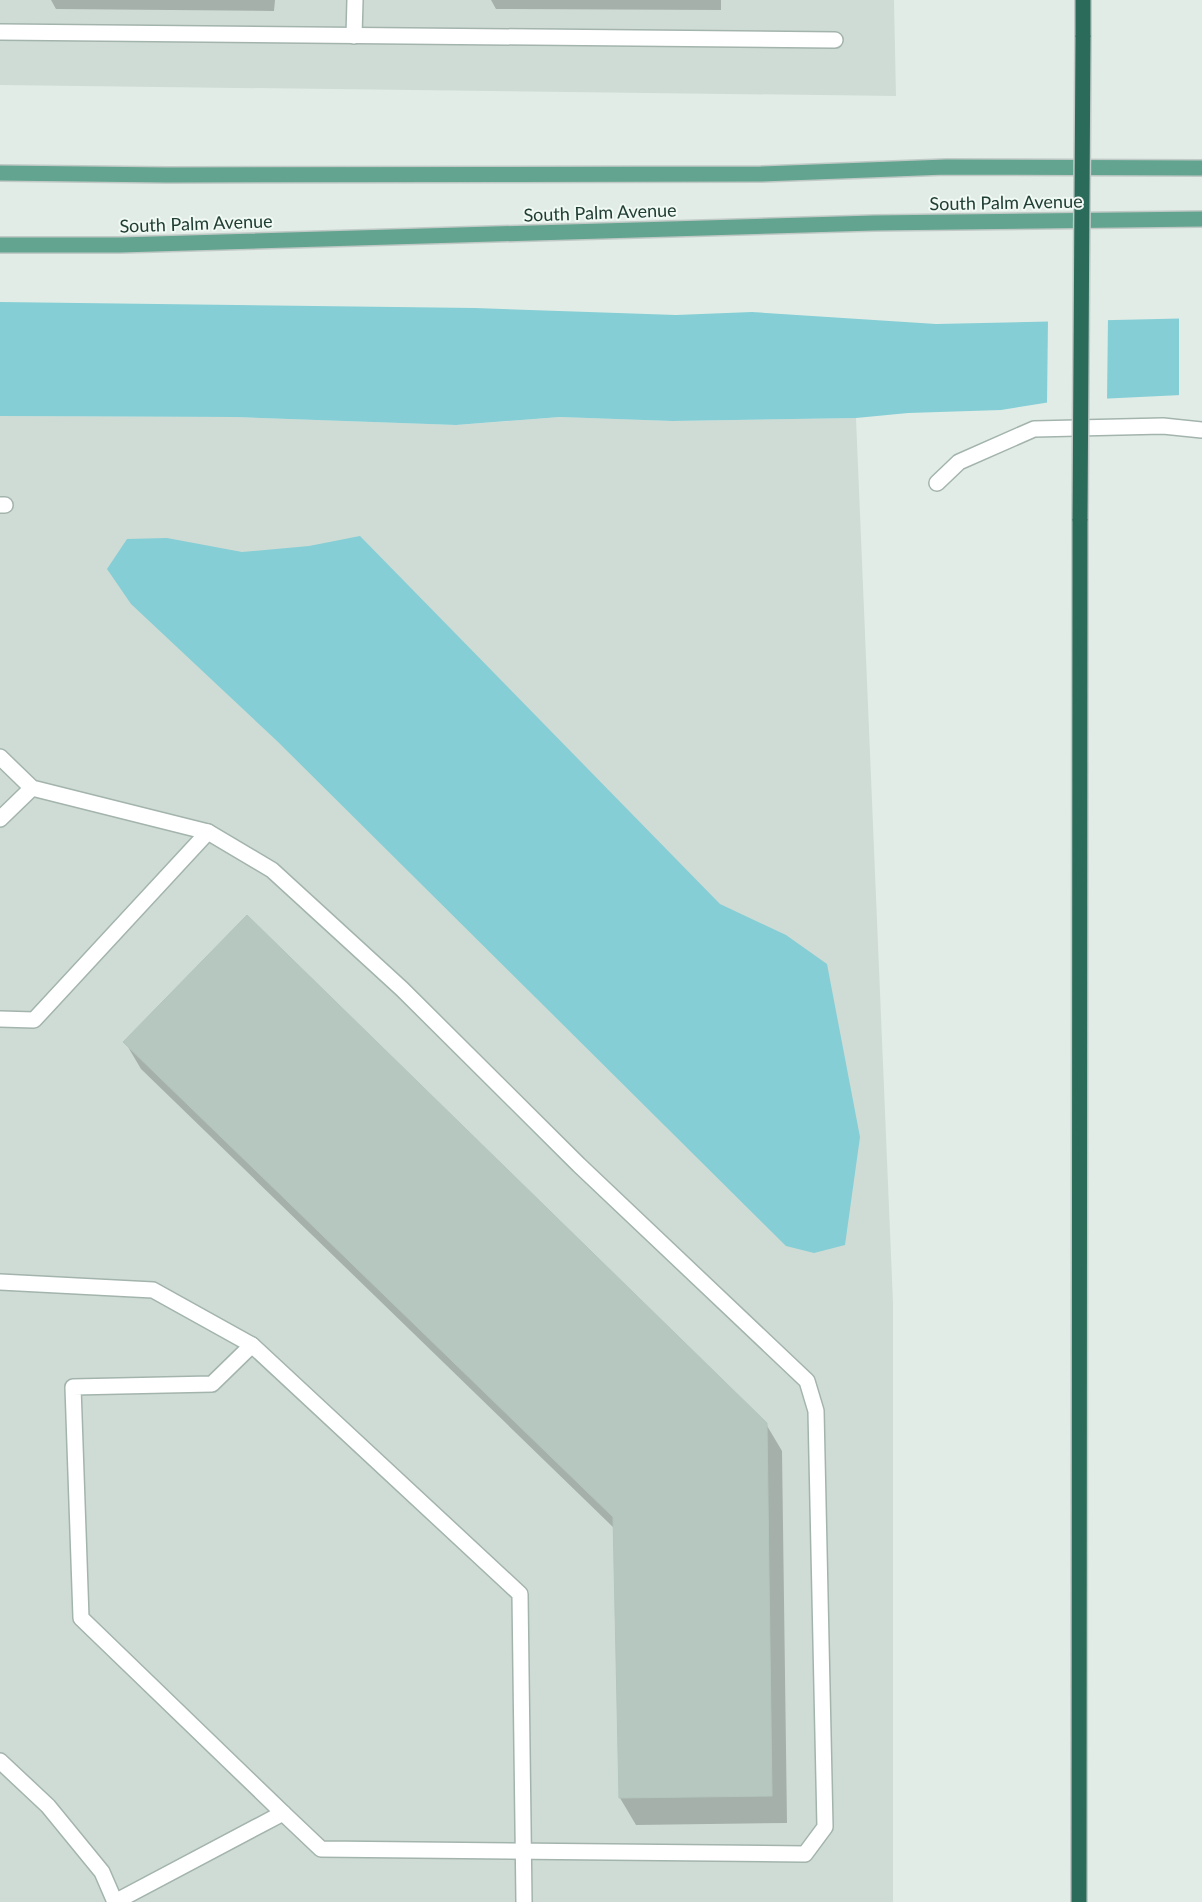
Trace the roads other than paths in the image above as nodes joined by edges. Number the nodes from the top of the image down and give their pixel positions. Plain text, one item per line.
1 (355, 0) edge
2 (1083, 0) edge
3 (0, 32) edge
4 (354, 36) junction
5 (835, 40) dead end
6 (1202, 168) edge
7 (0, 173) edge
8 (1202, 219) edge
9 (0, 245) edge
10 (1202, 430) edge
11 (937, 483) dead end
12 (0, 757) edge
13 (32, 788) junction
14 (0, 819) edge
15 (208, 832) junction
16 (0, 1019) edge
17 (0, 1282) edge
18 (252, 1345) junction
19 (0, 1761) edge
20 (283, 1813) junction
21 (523, 1850) junction
22 (115, 1902) edge
23 (524, 1902) edge
24 (1080, 1902) edge

1 - 4 street
2 - 24 highway, bridge
3 - 4 street
4 - 5 street
6 - 7 main road, South Palm Avenue
8 - 9 main road, South Palm Avenue
10 - 11 street
12 - 13 street
13 - 14 street
13 - 15 street
15 - 16 street
15 - 21 street
17 - 18 street
18 - 20 street
18 - 21 street
19 - 22 street
20 - 21 street
20 - 22 street
21 - 23 street

